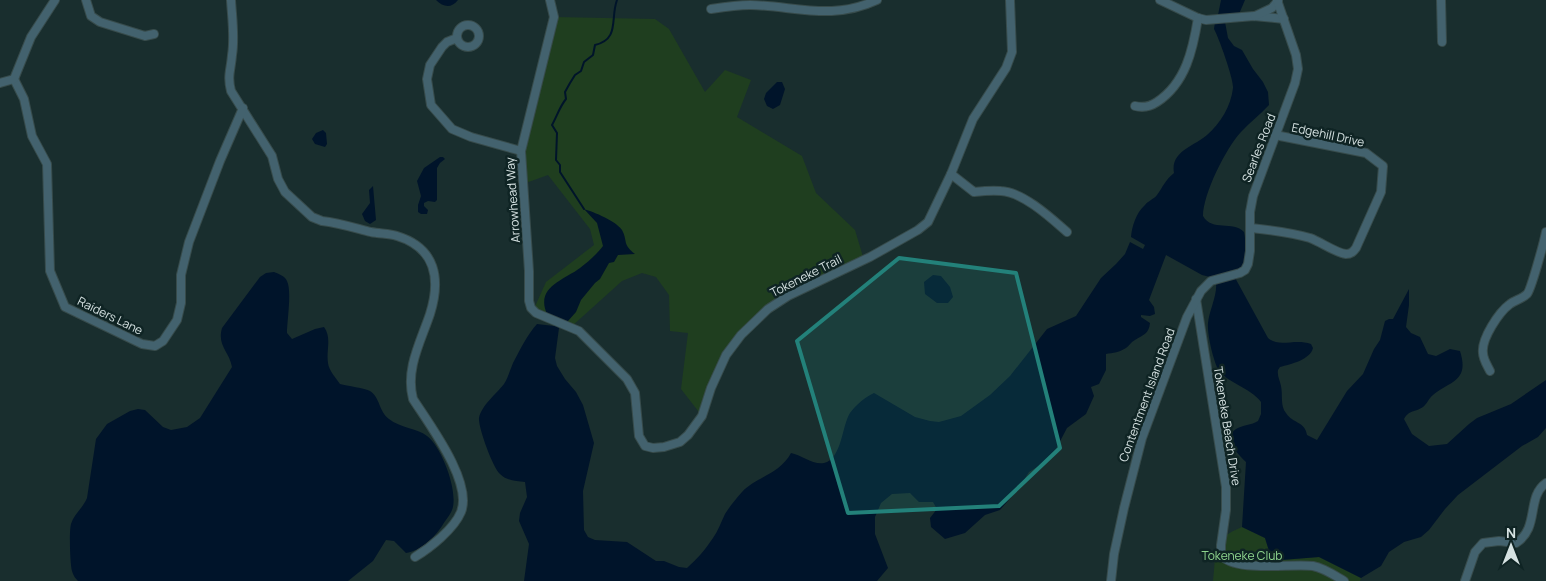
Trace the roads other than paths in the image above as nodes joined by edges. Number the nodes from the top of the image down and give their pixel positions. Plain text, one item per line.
1 (55, 0) edge
2 (86, 0) edge
3 (231, 0) edge
4 (550, 0) edge
5 (877, 0) edge
6 (1010, 0) edge
7 (1160, 0) edge
8 (1278, 0) edge
9 (1441, 0) edge
10 (770, 4) edge
11 (712, 9) dead end
12 (1254, 16) junction
13 (1202, 19) junction
14 (1284, 19) junction
15 (154, 34) dead end
16 (457, 38) dead end
17 (1442, 42) dead end
18 (14, 79) junction
19 (0, 83) edge
20 (1135, 106) dead end
21 (243, 108) junction
22 (1276, 135) junction
23 (521, 151) junction
24 (951, 174) junction
25 (1250, 228) junction
26 (1067, 232) dead end
27 (1546, 232) edge
28 (1209, 283) joint
29 (1196, 299) junction
30 (558, 323) joint
31 (1490, 371) dead end
32 (1546, 483) edge
33 (415, 558) dead end
34 (1111, 581) edge
35 (1344, 581) edge
36 (1465, 581) edge

1 - 18 street
2 - 15 street
3 - 21 street
4 - 23 street, Arrowhead Way
5 - 10 street
6 - 24 street, Tokeneke Trail
7 - 13 street
8 - 12 street
8 - 14 street, Searles Road
9 - 17 street
10 - 11 street
12 - 13 street
12 - 14 street
13 - 20 street
14 - 22 street, Searles Road
16 - 23 street
18 - 19 street
18 - 21 street, Raiders Lane
21 - 33 street
22 - 25 street, Searles Road
22 - 25 street, Edgehill Drive
23 - 30 street, Arrowhead Way
24 - 26 street
24 - 30 street, Tokeneke Trail
25 - 28 street, Searles Road
27 - 31 street
28 - 29 street, Contentment Island Road
29 - 34 street, Contentment Island Road
29 - 35 street, Tokeneke Beach Drive
32 - 36 street

